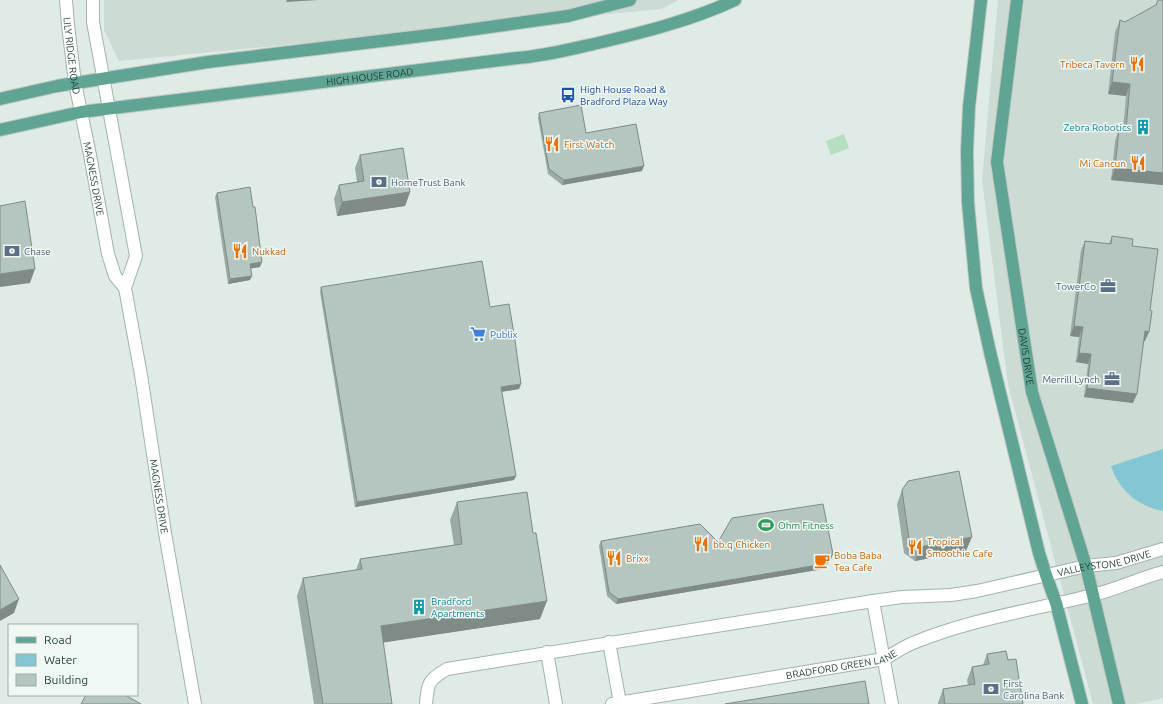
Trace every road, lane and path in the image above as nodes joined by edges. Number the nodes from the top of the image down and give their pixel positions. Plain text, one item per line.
1 (66, 0) edge
2 (93, 0) edge
3 (630, 0) edge
4 (735, 0) edge
5 (982, 0) edge
6 (1016, 0) edge
7 (104, 78) junction
8 (75, 83) junction
9 (0, 98) edge
10 (108, 109) junction
11 (81, 112) junction
12 (0, 130) edge
13 (125, 288) junction
14 (1163, 549) edge
15 (1086, 566) junction
16 (1163, 572) edge
17 (1046, 575) junction
18 (1093, 595) junction
19 (873, 601) junction
20 (1056, 603) junction
21 (609, 642) junction
22 (547, 652) junction
23 (884, 659) junction
24 (616, 703) edge
25 (195, 704) edge
26 (426, 704) edge
27 (556, 704) edge
28 (892, 704) edge
29 (1082, 704) edge
30 (1118, 704) edge

1 - 8 street, LILY RIDGE ROAD
2 - 7 street
3 - 7 main road
4 - 10 main road, HIGH HOUSE ROAD
5 - 17 main road
6 - 15 main road, DAVIS DRIVE
7 - 8 main road
7 - 10 street
8 - 9 main road
8 - 11 street, LILY RIDGE ROAD
10 - 11 main road, HIGH HOUSE ROAD
10 - 13 street
11 - 12 main road, HIGH HOUSE ROAD
11 - 13 street, MAGNESS DRIVE
13 - 25 street, MAGNESS DRIVE
14 - 15 street, VALLEYSTONE DRIVE
15 - 17 street, VALLEYSTONE DRIVE
15 - 18 main road, DAVIS DRIVE
16 - 18 street
17 - 19 street
17 - 20 main road
18 - 20 street
18 - 30 main road, DAVIS DRIVE
19 - 21 street
19 - 23 street
20 - 23 street, BRADFORD GREEN LANE
20 - 29 main road
21 - 22 street
21 - 24 street, BRADFORD GREEN LANE
22 - 26 street
22 - 27 street
23 - 24 street, BRADFORD GREEN LANE
23 - 28 street

